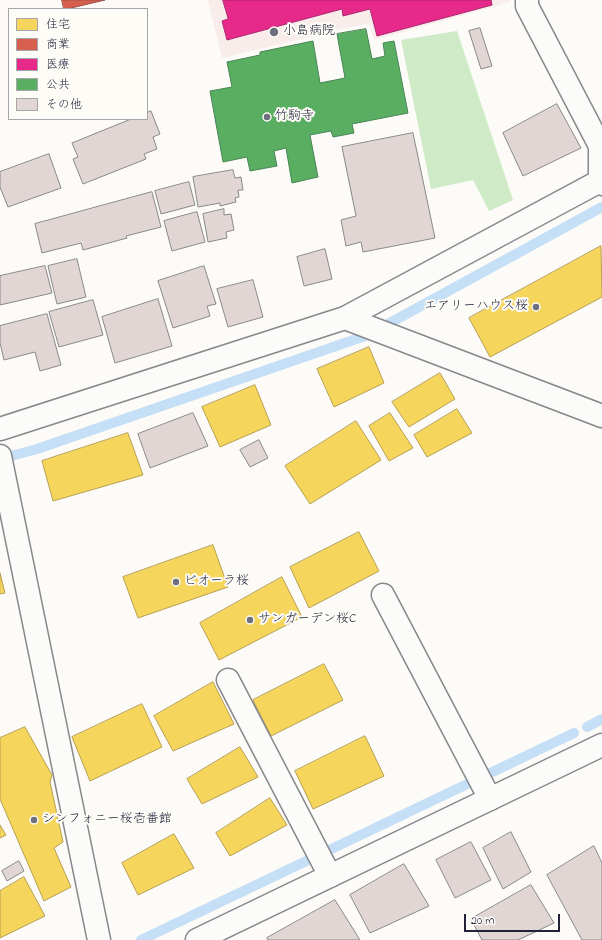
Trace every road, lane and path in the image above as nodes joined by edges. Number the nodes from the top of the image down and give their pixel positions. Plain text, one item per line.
1 (527, 0) edge
2 (601, 182) edge
3 (345, 318) junction
4 (602, 416) edge
5 (0, 429) edge
6 (0, 456) edge
7 (9, 543) edge
8 (383, 595) dead end
9 (228, 680) dead end
10 (602, 745) edge
11 (483, 785) junction
12 (322, 861) junction
13 (99, 940) edge
14 (198, 940) edge

1 - 2 street
2 - 3 street
3 - 4 street
3 - 5 street
6 - 7 street
7 - 13 street
8 - 11 street
9 - 12 street
10 - 11 street
11 - 12 street
12 - 14 street

